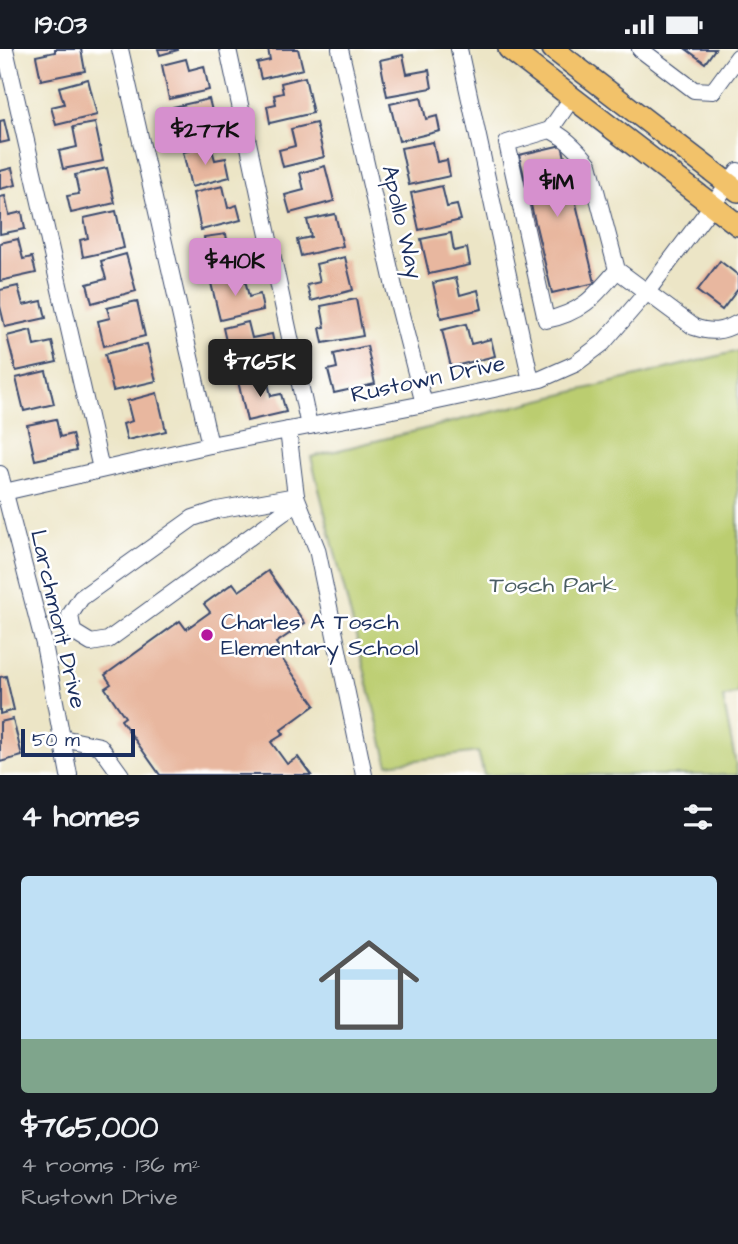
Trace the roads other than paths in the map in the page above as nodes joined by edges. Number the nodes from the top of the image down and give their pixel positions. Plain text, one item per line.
1 (5, 49) edge
2 (120, 49) edge
3 (228, 49) edge
4 (340, 49) edge
5 (458, 49) edge
6 (509, 49) edge
7 (640, 49) edge
8 (555, 50) edge
9 (738, 57) edge
10 (572, 98) junction
11 (550, 130) junction
12 (735, 182) edge
13 (712, 205) junction
14 (738, 225) edge
15 (617, 270) junction
16 (646, 293) junction
17 (738, 323) edge
18 (531, 381) junction
19 (424, 404) junction
20 (309, 426) junction
21 (288, 430) junction
22 (210, 445) junction
23 (101, 469) junction
24 (0, 474) edge
25 (2, 492) edge
26 (296, 496) junction
27 (62, 738) junction
28 (69, 775) edge
29 (121, 775) edge
30 (364, 775) edge

1 - 23 street
2 - 22 street
3 - 20 street
4 - 19 street, Apollo Way
5 - 18 street
6 - 10 main road
7 - 9 street
8 - 12 main road
10 - 11 street
10 - 13 main road
11 - 15 street
11 - 15 street
12 - 13 street, Rustown Drive
13 - 14 main road
13 - 16 street, Rustown Drive
15 - 16 street
16 - 17 street
16 - 18 street, Rustown Drive
18 - 19 street, Rustown Drive
19 - 20 street, Rustown Drive
20 - 21 street, Rustown Drive
21 - 22 street, Rustown Drive
21 - 26 street
22 - 23 street, Rustown Drive
23 - 25 street, Rustown Drive
24 - 25 street, Larchmont Drive
25 - 27 street, Larchmont Drive
26 - 26 street
26 - 30 street
27 - 28 street, Larchmont Drive
27 - 29 street

